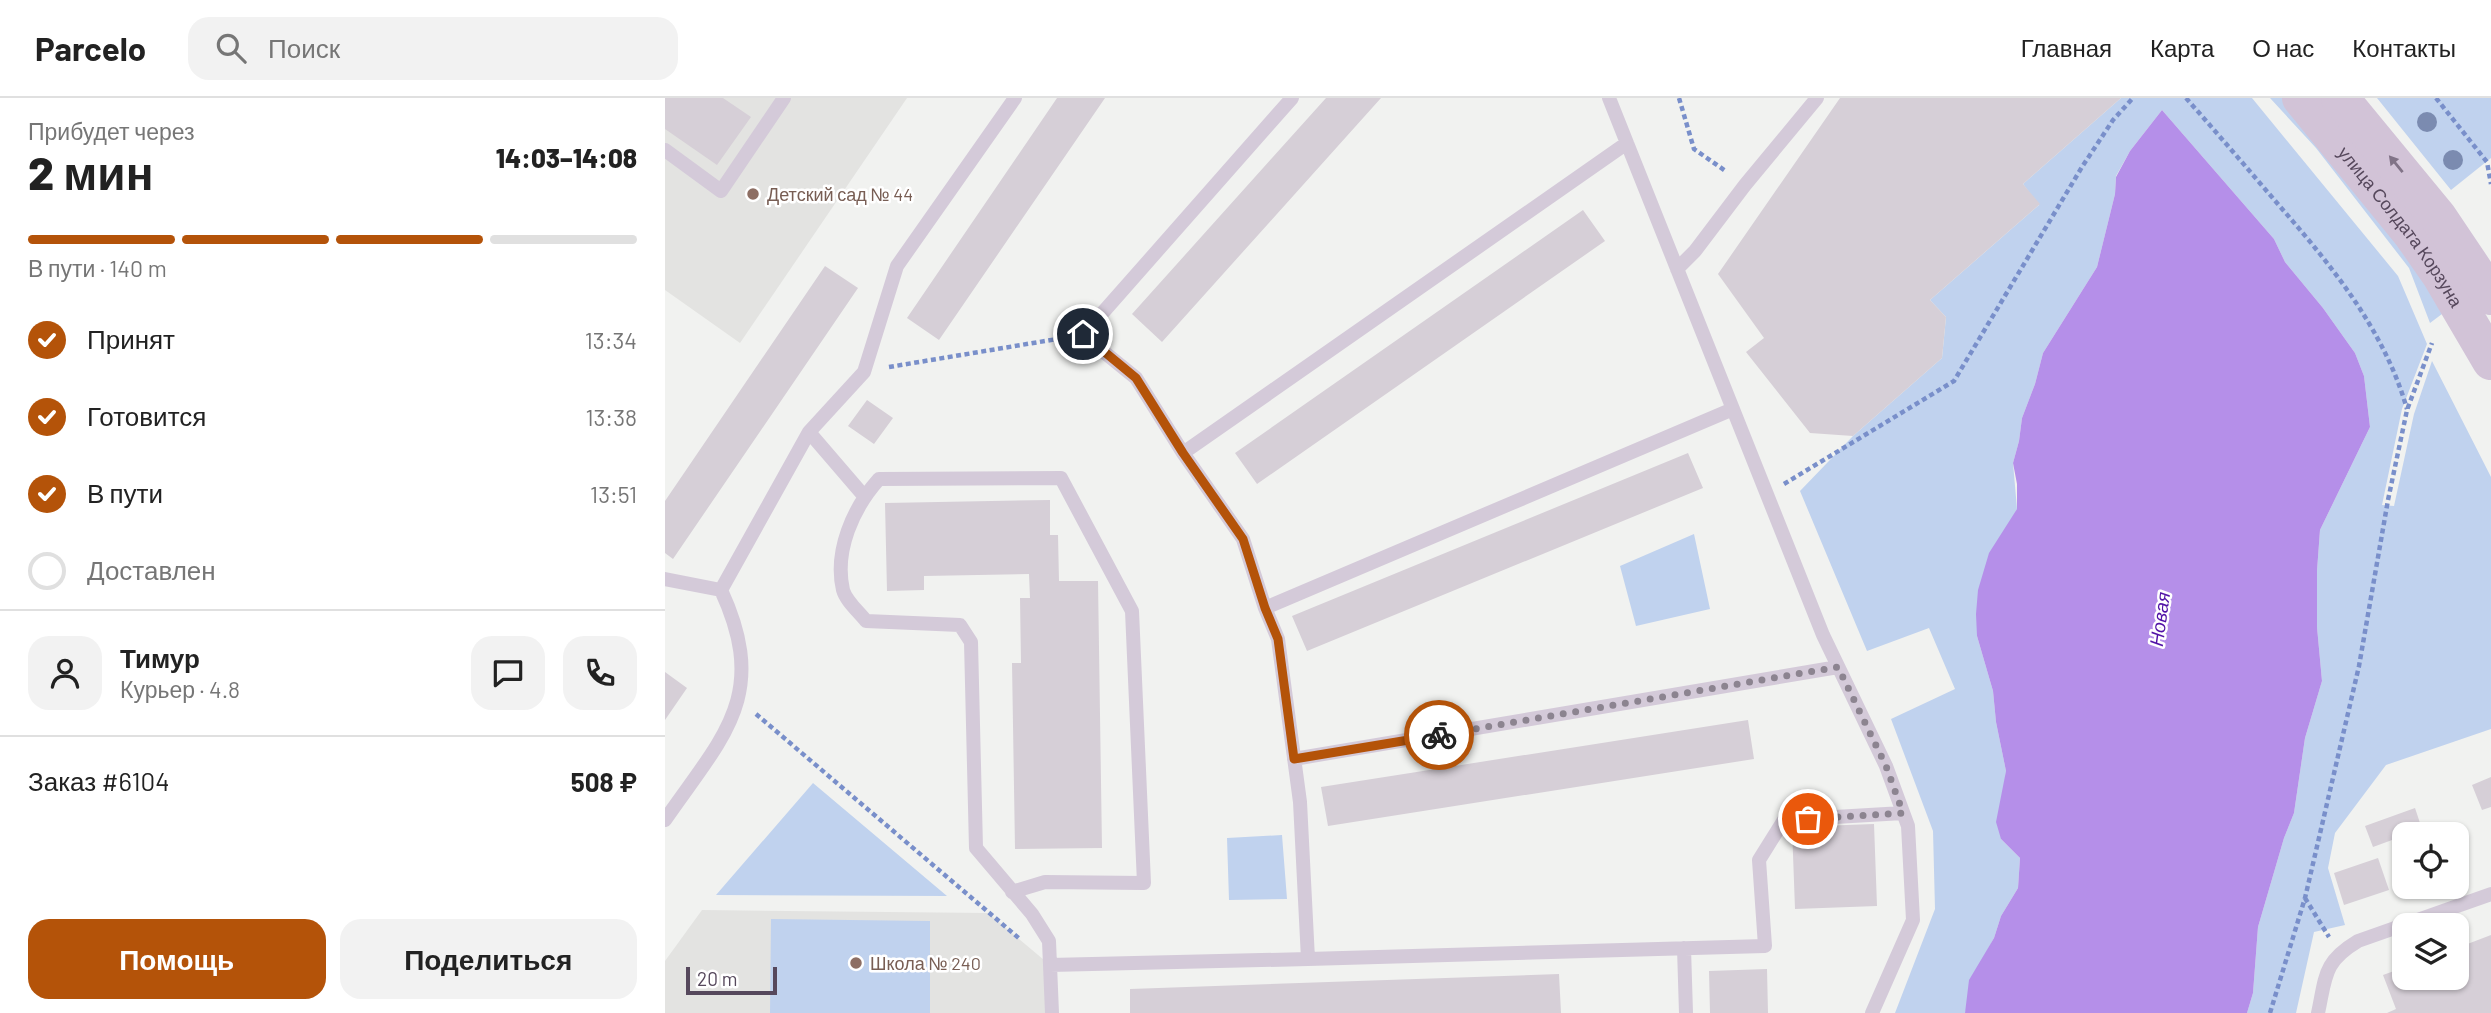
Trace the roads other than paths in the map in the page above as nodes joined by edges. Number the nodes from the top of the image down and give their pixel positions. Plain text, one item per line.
1 (784, 98) edge
2 (1015, 98) edge
3 (1292, 98) edge
4 (1609, 98) edge
5 (1817, 98) edge
6 (2301, 98) edge
7 (2340, 98) edge
8 (1627, 143) junction
9 (665, 150) edge
10 (1677, 269) junction
11 (2491, 296) edge
12 (2491, 361) edge
13 (1733, 410) junction
14 (809, 432) junction
15 (1183, 453) junction
16 (864, 496) junction
17 (665, 579) edge
18 (721, 590) junction
19 (1265, 608) junction
20 (1838, 667) junction
21 (1294, 759) junction
22 (1903, 813) junction
23 (665, 820) edge
24 (1012, 892) junction
25 (2491, 894) edge
26 (1684, 948) junction
27 (1308, 959) junction
28 (1050, 965) junction
29 (1052, 1013) edge
30 (1686, 1013) edge
31 (1872, 1013) edge
32 (2318, 1013) edge

1 - 9 lane
2 - 14 lane
3 - 15 lane
4 - 8 lane
5 - 10 lane
6 - 12 street, улица Солдата Корзуна
11 -> 7 street, улица Солдата Корзуна
8 - 10 lane
8 - 15 lane
10 - 13 lane
13 - 19 lane
13 - 20 lane
14 - 16 lane
14 - 18 lane
15 - 19 lane
16 - 24 lane
16 - 24 lane
17 - 18 lane
18 - 23 lane
19 - 21 lane
20 - 21 lane
20 - 22 lane
21 - 27 lane
22 - 26 lane
22 - 31 lane
24 - 28 lane
25 - 32 lane
26 - 27 lane
26 - 30 lane
27 - 28 lane
28 - 29 lane

